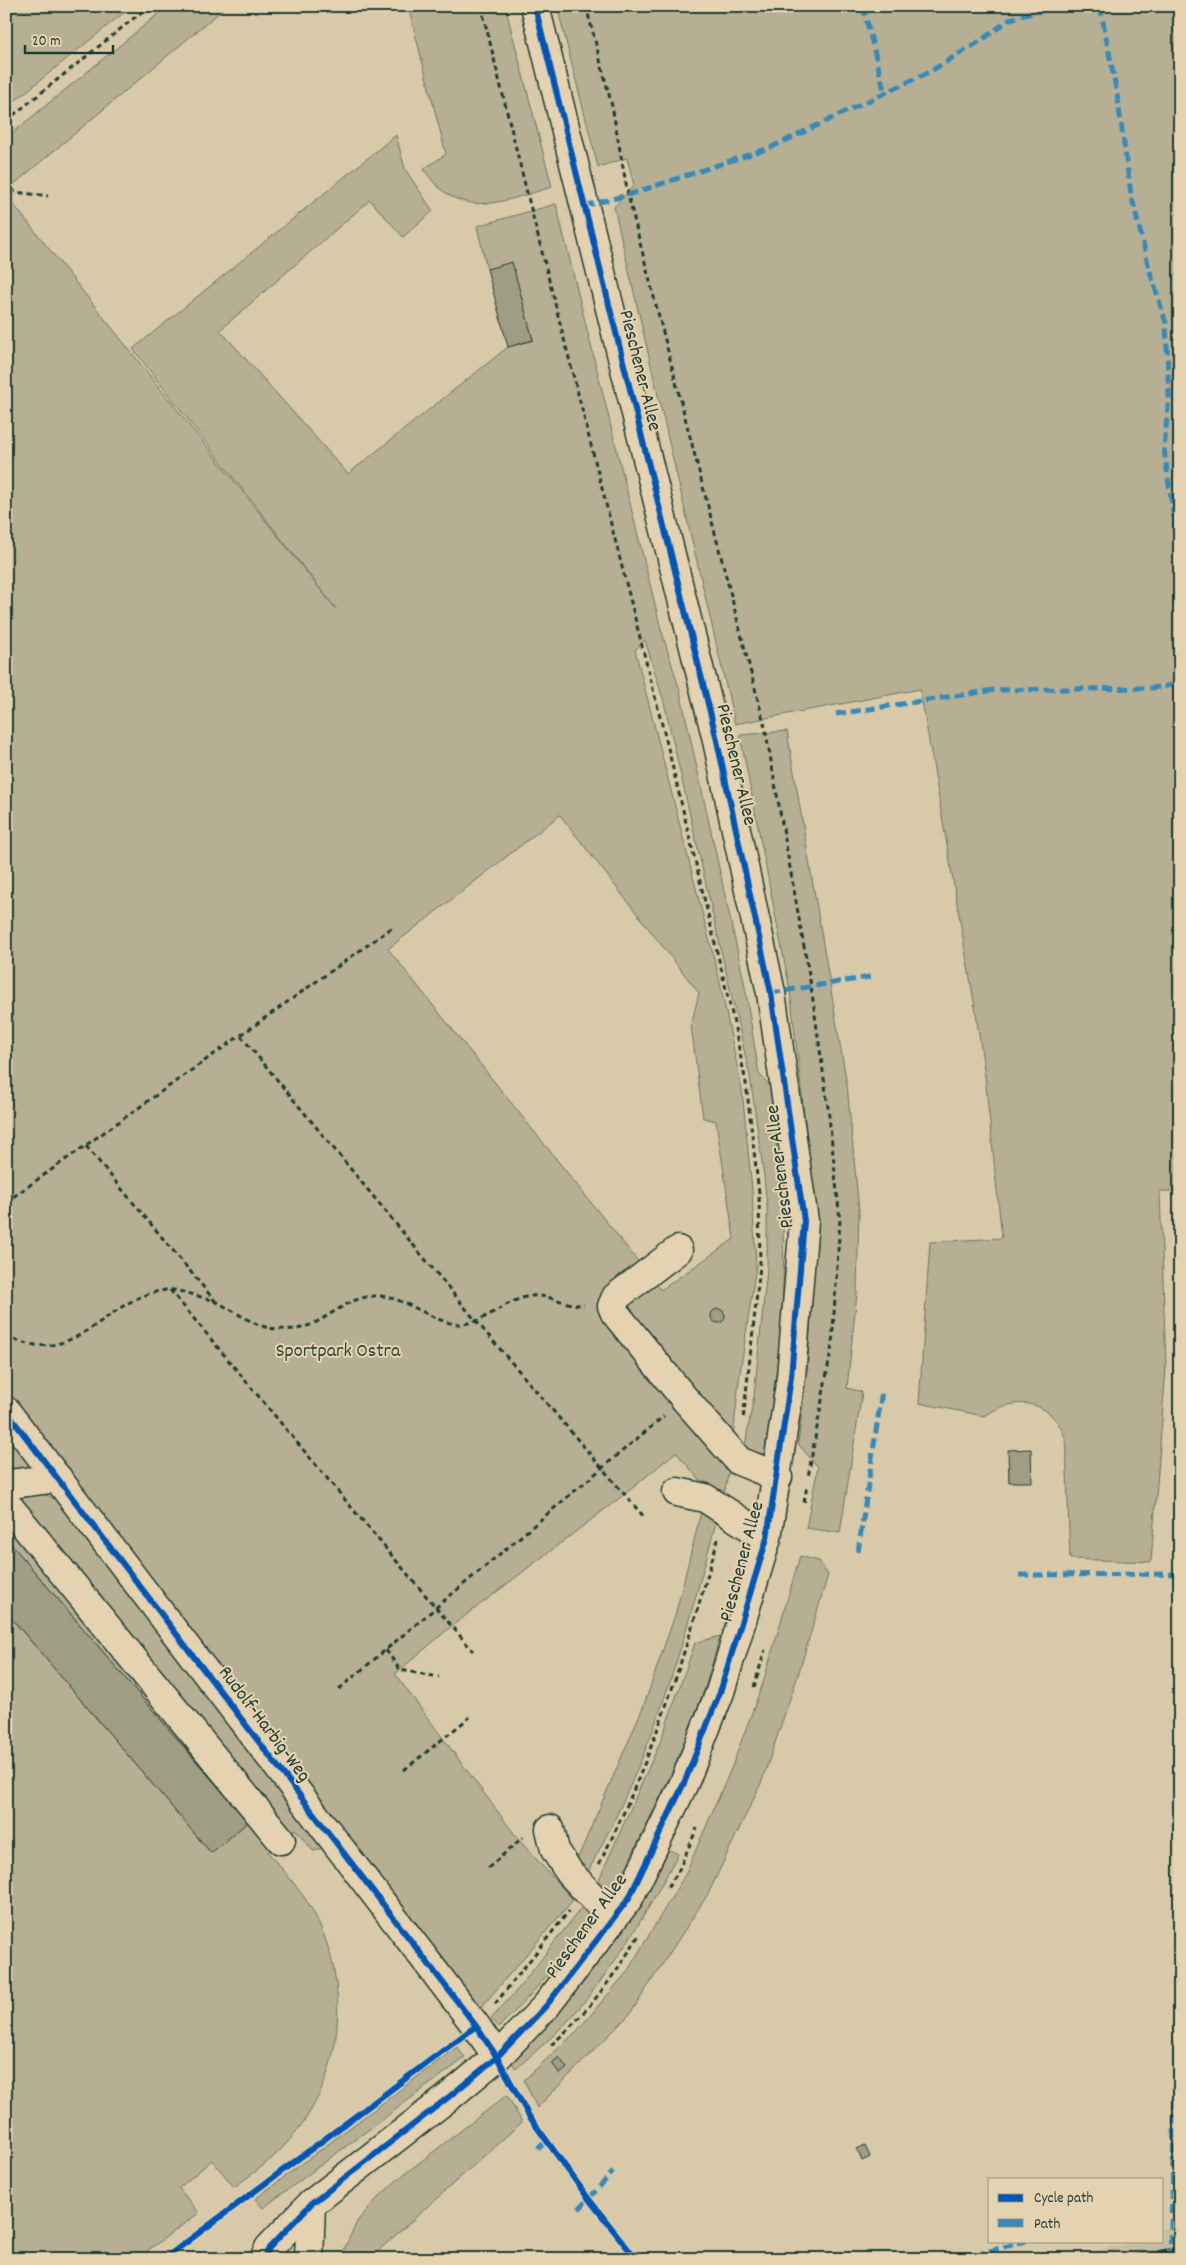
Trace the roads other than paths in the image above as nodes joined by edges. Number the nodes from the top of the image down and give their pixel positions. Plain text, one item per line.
1 (535, 6) edge
2 (678, 1250) dead end
3 (6, 1411) edge
4 (778, 1477) junction
5 (58, 1478) junction
6 (6, 1487) edge
7 (677, 1492) dead end
8 (6, 1503) edge
9 (767, 1538) junction
10 (538, 1832) road end
11 (281, 1840) dead end
12 (613, 1919) junction
13 (497, 2058) junction
14 (311, 2204) junction
15 (264, 2259) edge
16 (309, 2259) edge

1 - 4 street, Pieschener Allee
2 - 4 street
3 - 5 street, Rudolf-Harbig-Weg
4 - 9 street, Pieschener Allee
5 - 6 street
5 - 13 street, Rudolf-Harbig-Weg
7 - 9 street
8 - 11 street
9 - 12 street, Pieschener Allee
10 - 12 street
12 - 13 street, Pieschener Allee
13 - 14 street, Pieschener Allee
14 - 15 street, Pieschener Allee
14 - 16 street

